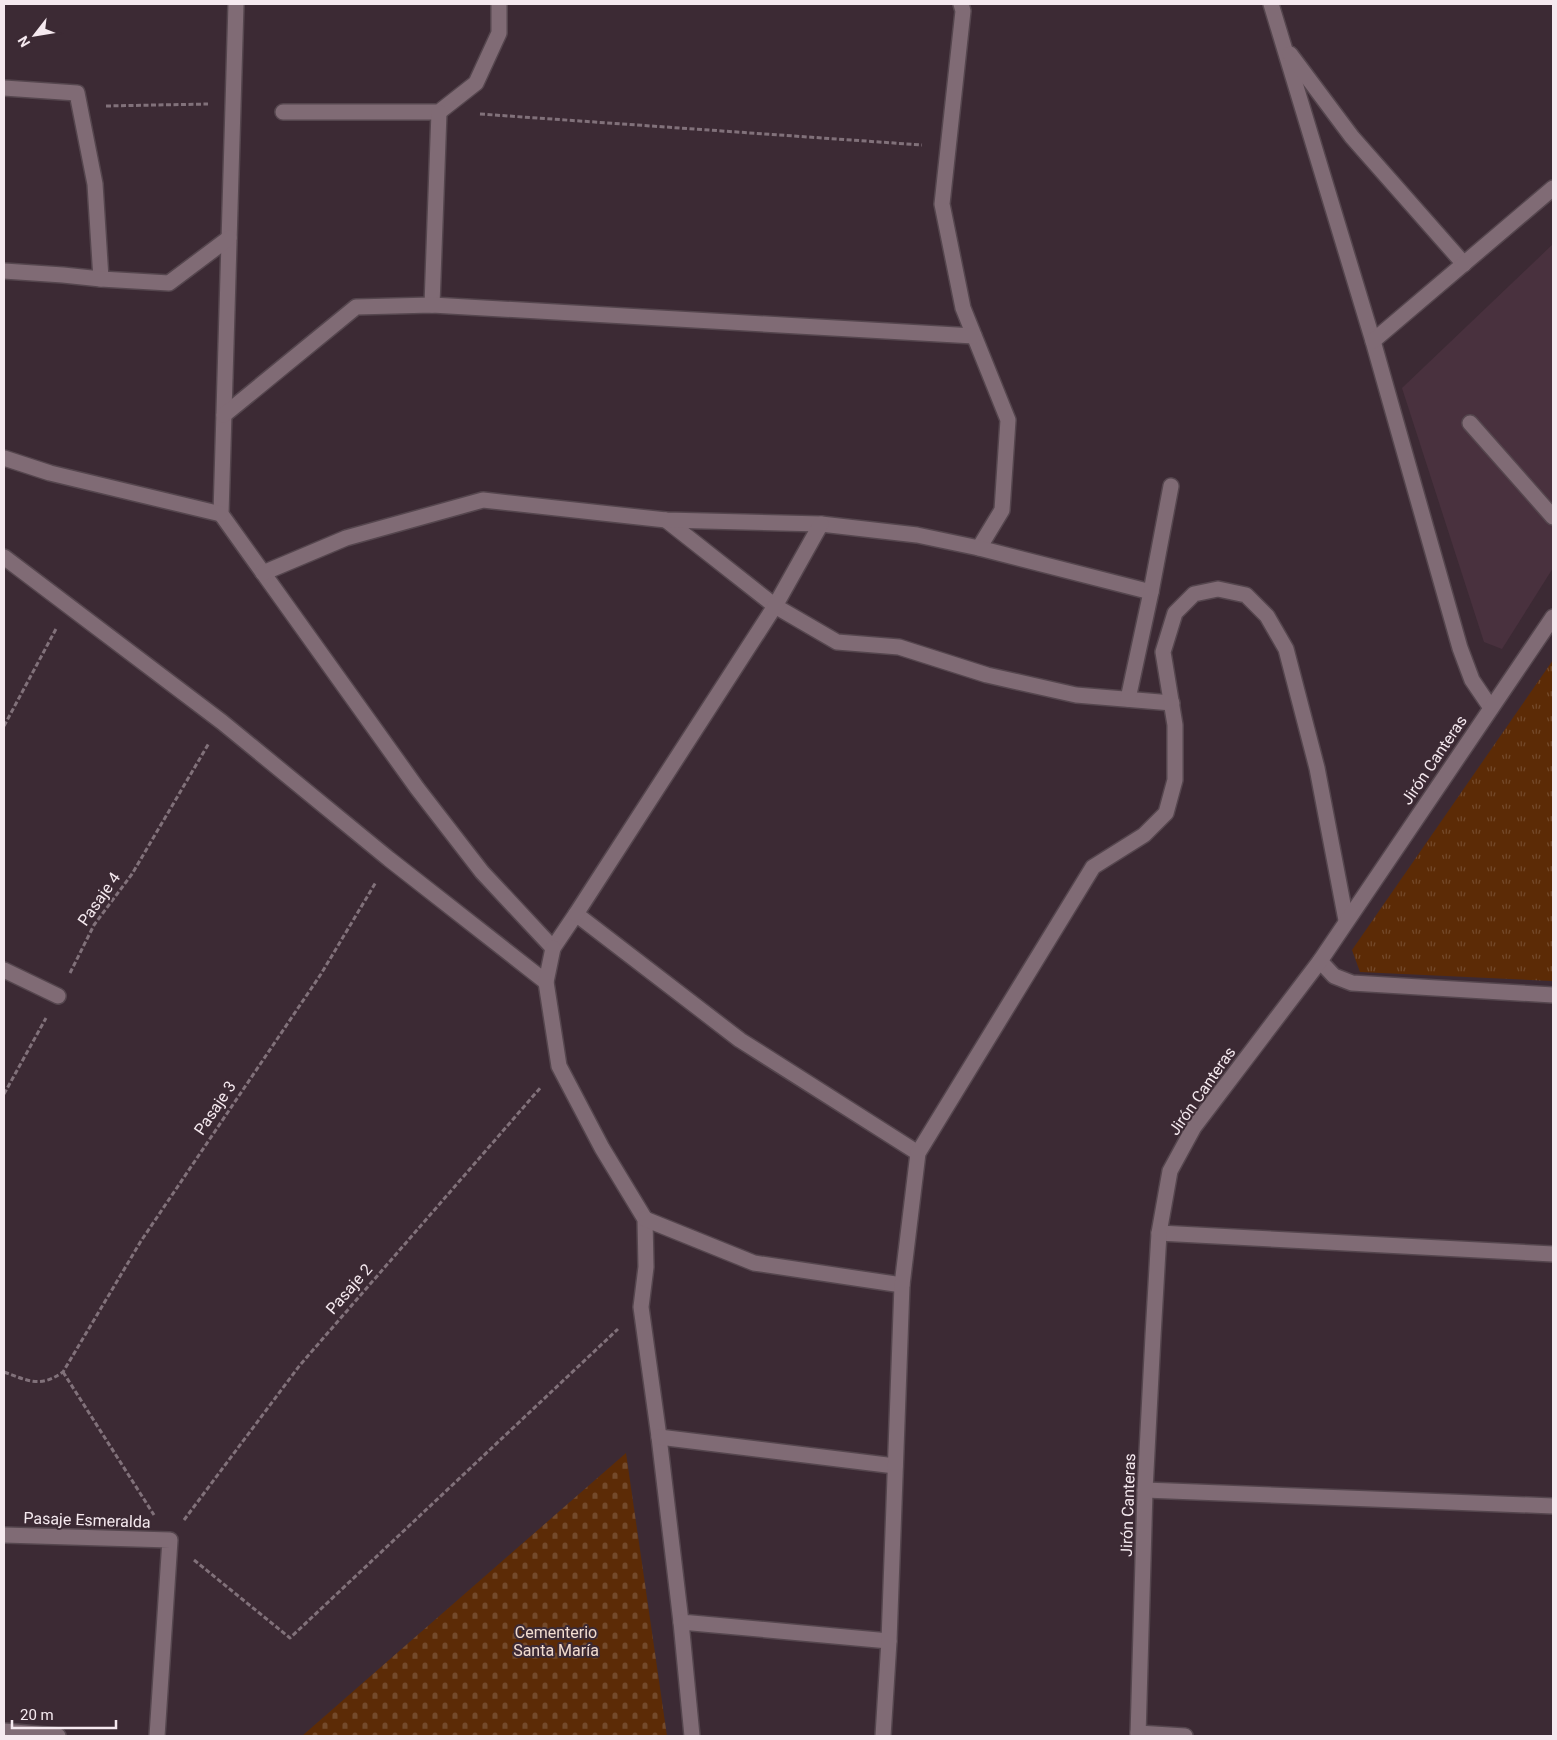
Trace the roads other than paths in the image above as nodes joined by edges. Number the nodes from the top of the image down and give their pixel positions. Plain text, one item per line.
1 (236, 4) edge
2 (499, 4) edge
3 (961, 4) edge
4 (1271, 4) edge
5 (1283, 45) junction
6 (4, 88) edge
7 (283, 112) dead end
8 (439, 112) junction
9 (1553, 188) edge
10 (229, 238) junction
11 (1464, 264) junction
12 (4, 271) edge
13 (101, 279) junction
14 (432, 305) junction
15 (974, 336) junction
16 (1373, 341) junction
17 (224, 415) junction
18 (1470, 422) dead end
19 (4, 458) edge
20 (1171, 486) dead end
21 (221, 514) junction
22 (1553, 517) edge
23 (666, 520) junction
24 (821, 524) junction
25 (979, 548) junction
26 (4, 557) edge
27 (263, 573) junction
28 (1151, 592) junction
29 (776, 606) junction
30 (1553, 616) edge
31 (1128, 699) junction
32 (1172, 703) junction
33 (1491, 708) junction
34 (576, 914) junction
35 (1346, 920) junction
36 (553, 948) junction
37 (1320, 961) junction
38 (4, 970) edge
39 (546, 982) junction
40 (1553, 995) edge
41 (58, 996) road end
42 (918, 1153) junction
43 (645, 1219) junction
44 (1159, 1233) junction
45 (1553, 1254) edge
46 (902, 1285) junction
47 (659, 1437) junction
48 (895, 1466) junction
49 (1145, 1490) junction
50 (1553, 1506) edge
51 (4, 1535) edge
52 (681, 1622) junction
53 (889, 1640) junction
54 (4, 1731) edge
55 (1138, 1735) edge
56 (58, 1736) edge
57 (157, 1736) edge
58 (692, 1736) edge
59 (883, 1736) edge
60 (1185, 1736) edge

1 - 10 street
2 - 8 street
3 - 15 street
4 - 5 street
5 - 11 street
5 - 16 street
6 - 13 street
7 - 8 street
8 - 14 street
9 - 11 street
10 - 13 street
10 - 17 street
11 - 16 street
12 - 13 street
14 - 15 street
14 - 17 street
15 - 25 street
16 - 33 street
17 - 21 street
18 - 22 street
19 - 21 street
20 - 28 street
21 - 27 street
23 - 24 street
23 - 27 street
23 - 29 street
24 - 25 street
24 - 29 street
25 - 28 street
26 - 39 street
27 - 36 street
28 - 31 street
29 - 31 street
29 - 34 street
30 - 33 street, Jirón Canteras
31 - 32 street
32 - 35 street
32 - 42 street
33 - 35 street, Jirón Canteras
34 - 36 street
34 - 42 street
35 - 37 street, Jirón Canteras
36 - 39 street
37 - 40 street
37 - 44 street, Jirón Canteras
38 - 41 street
39 - 43 street
42 - 46 street
43 - 46 street
43 - 47 street
44 - 45 street
44 - 49 street, Jirón Canteras
46 - 48 street
47 - 48 street
47 - 52 street
48 - 53 street
49 - 50 street
49 - 55 street, Jirón Canteras
51 - 57 street, Pasaje Esmeralda
52 - 53 street
52 - 58 street
53 - 59 street
54 - 56 street
55 - 60 street

